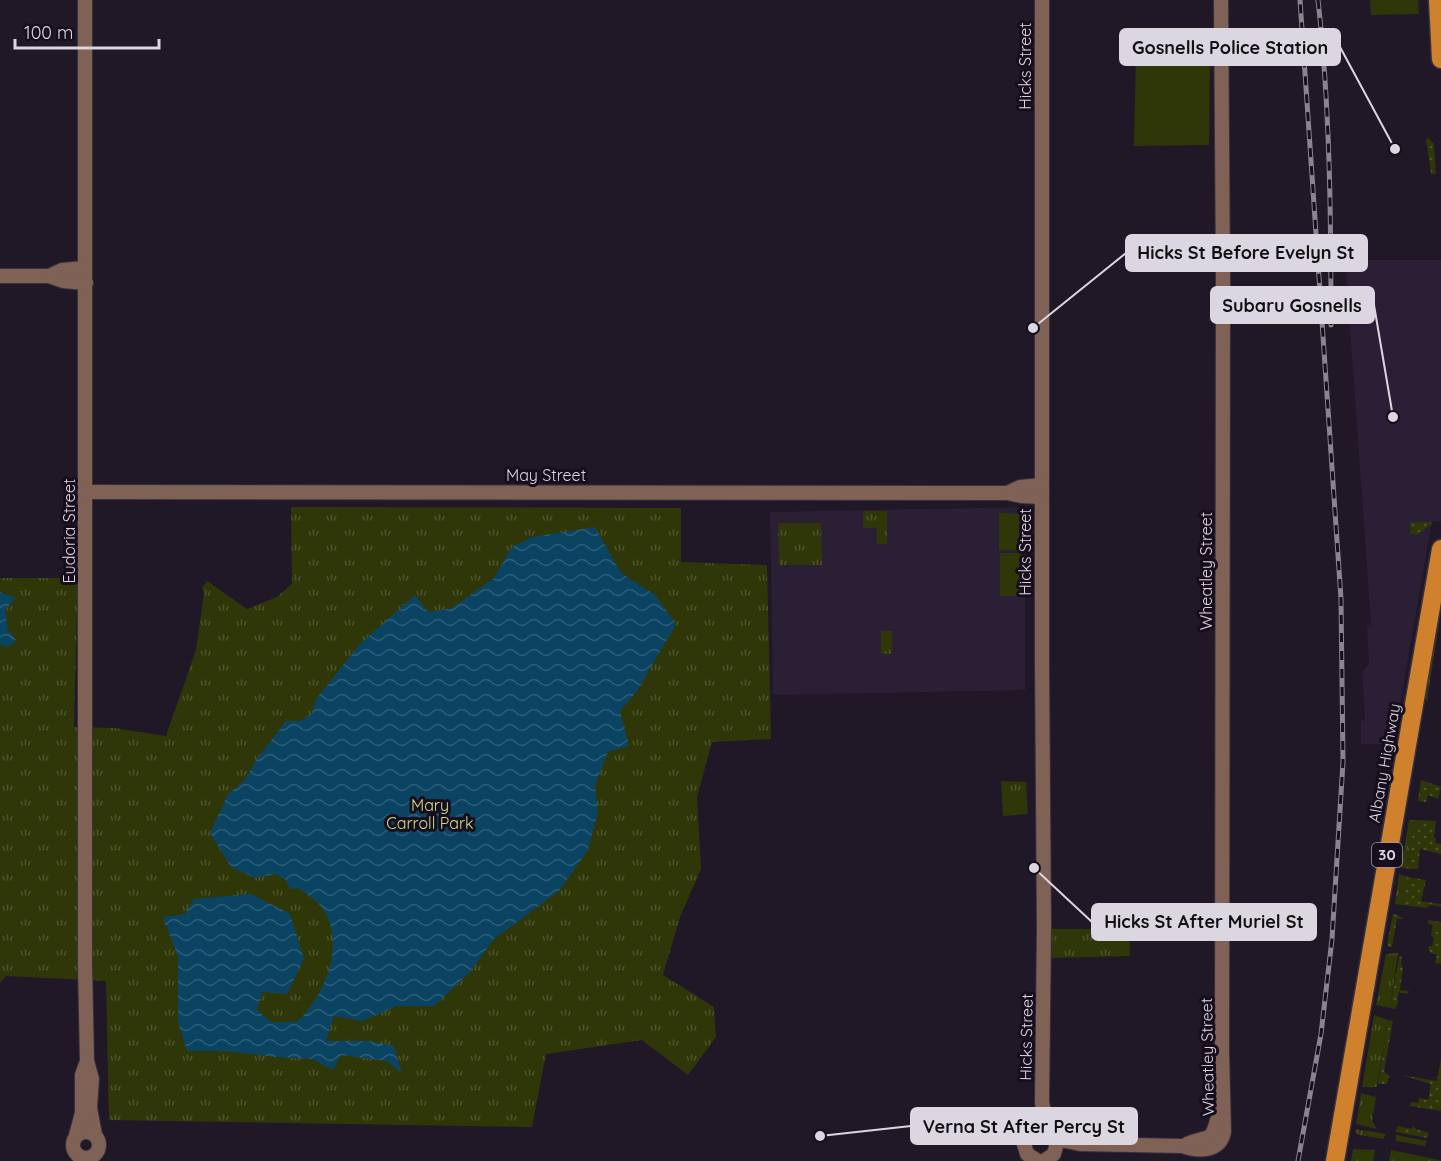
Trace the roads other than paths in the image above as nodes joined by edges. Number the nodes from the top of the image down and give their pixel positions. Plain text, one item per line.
1 (85, 0) edge
2 (1042, 0) edge
3 (1221, 0) edge
4 (1438, 0) edge
5 (1441, 59) edge
6 (85, 268) junction
7 (0, 276) edge
8 (49, 276) junction
9 (86, 283) junction
10 (1042, 491) junction
11 (85, 492) junction
12 (1441, 549) edge
13 (87, 1061) junction
14 (1042, 1103) junction
15 (1222, 1107) junction
16 (1031, 1132) junction
17 (76, 1135) junction
18 (95, 1135) junction
19 (1052, 1135) junction
20 (1080, 1144) junction
21 (1182, 1146) junction
22 (85, 1159) edge
23 (1043, 1160) edge
24 (1335, 1161) edge

1 - 6 street, Eudoria Street
2 - 10 street, Hicks Street
3 - 15 street, Wheatley Street
4 - 5 highway
6 - 8 street
6 - 9 street, Eudoria Street
7 - 8 street
8 - 9 street
9 - 11 street, Eudoria Street
10 - 11 street, May Street
10 - 14 street, Hicks Street
11 - 13 street, Eudoria Street
12 - 24 highway, Albany Highway / 30
13 - 17 street, Eudoria Street
13 - 18 street, Eudoria Street
14 - 16 street, Hicks Street
14 - 19 street, Hicks Street
15 - 21 street
15 - 21 street, Wheatley Street
16 - 19 street
16 - 23 street
17 - 18 street
17 - 22 street
18 - 22 street
19 - 20 street
19 - 23 street
20 - 21 street
20 - 23 street

